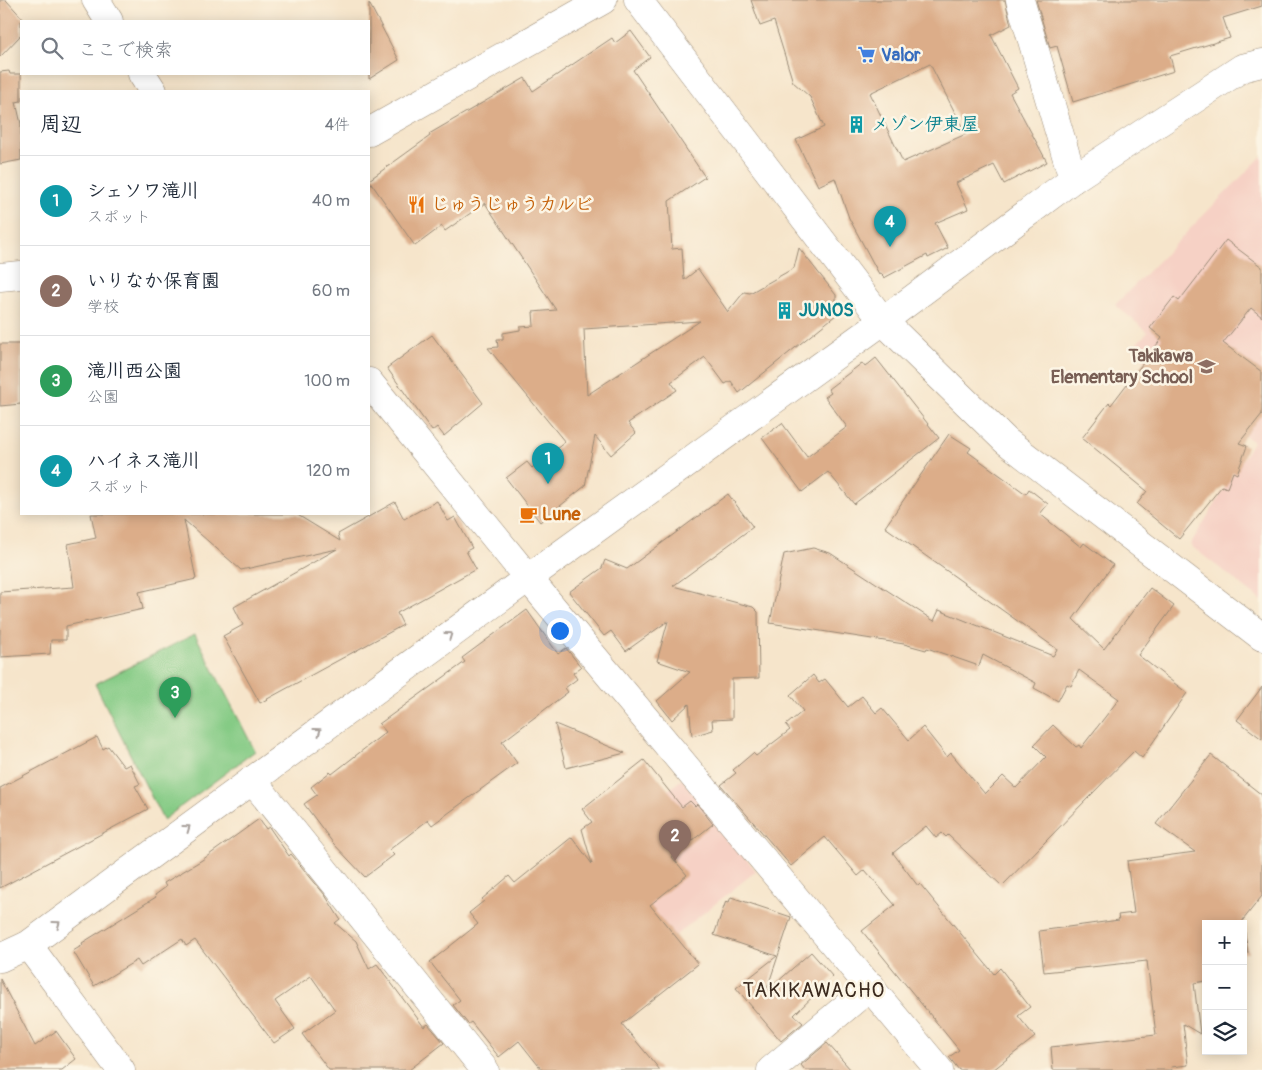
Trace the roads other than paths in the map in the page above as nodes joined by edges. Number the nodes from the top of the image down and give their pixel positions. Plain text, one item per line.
1 (96, 0) edge
2 (603, 0) edge
3 (638, 0) edge
4 (1020, 0) edge
5 (108, 20) edge
6 (1262, 63) edge
7 (143, 75) edge
8 (152, 90) edge
9 (370, 131) edge
10 (1073, 179) junction
11 (20, 275) edge
12 (0, 277) edge
13 (883, 321) junction
14 (370, 383) edge
15 (528, 578) junction
16 (1262, 637) edge
17 (252, 780) junction
18 (28, 945) junction
19 (0, 958) edge
20 (871, 986) junction
21 (121, 1070) edge
22 (485, 1070) edge
23 (771, 1070) edge
24 (939, 1070) edge

1 - 5 street
2 - 9 street
3 - 13 street
4 - 10 street
6 - 10 street
7 - 8 street
10 - 13 street
11 - 12 street
13 - 15 street
13 - 16 street
14 - 15 street
17 -> 15 street
15 - 20 street
18 -> 17 street
17 - 22 street
18 - 19 street
18 - 21 street
20 - 23 street
20 - 24 street

